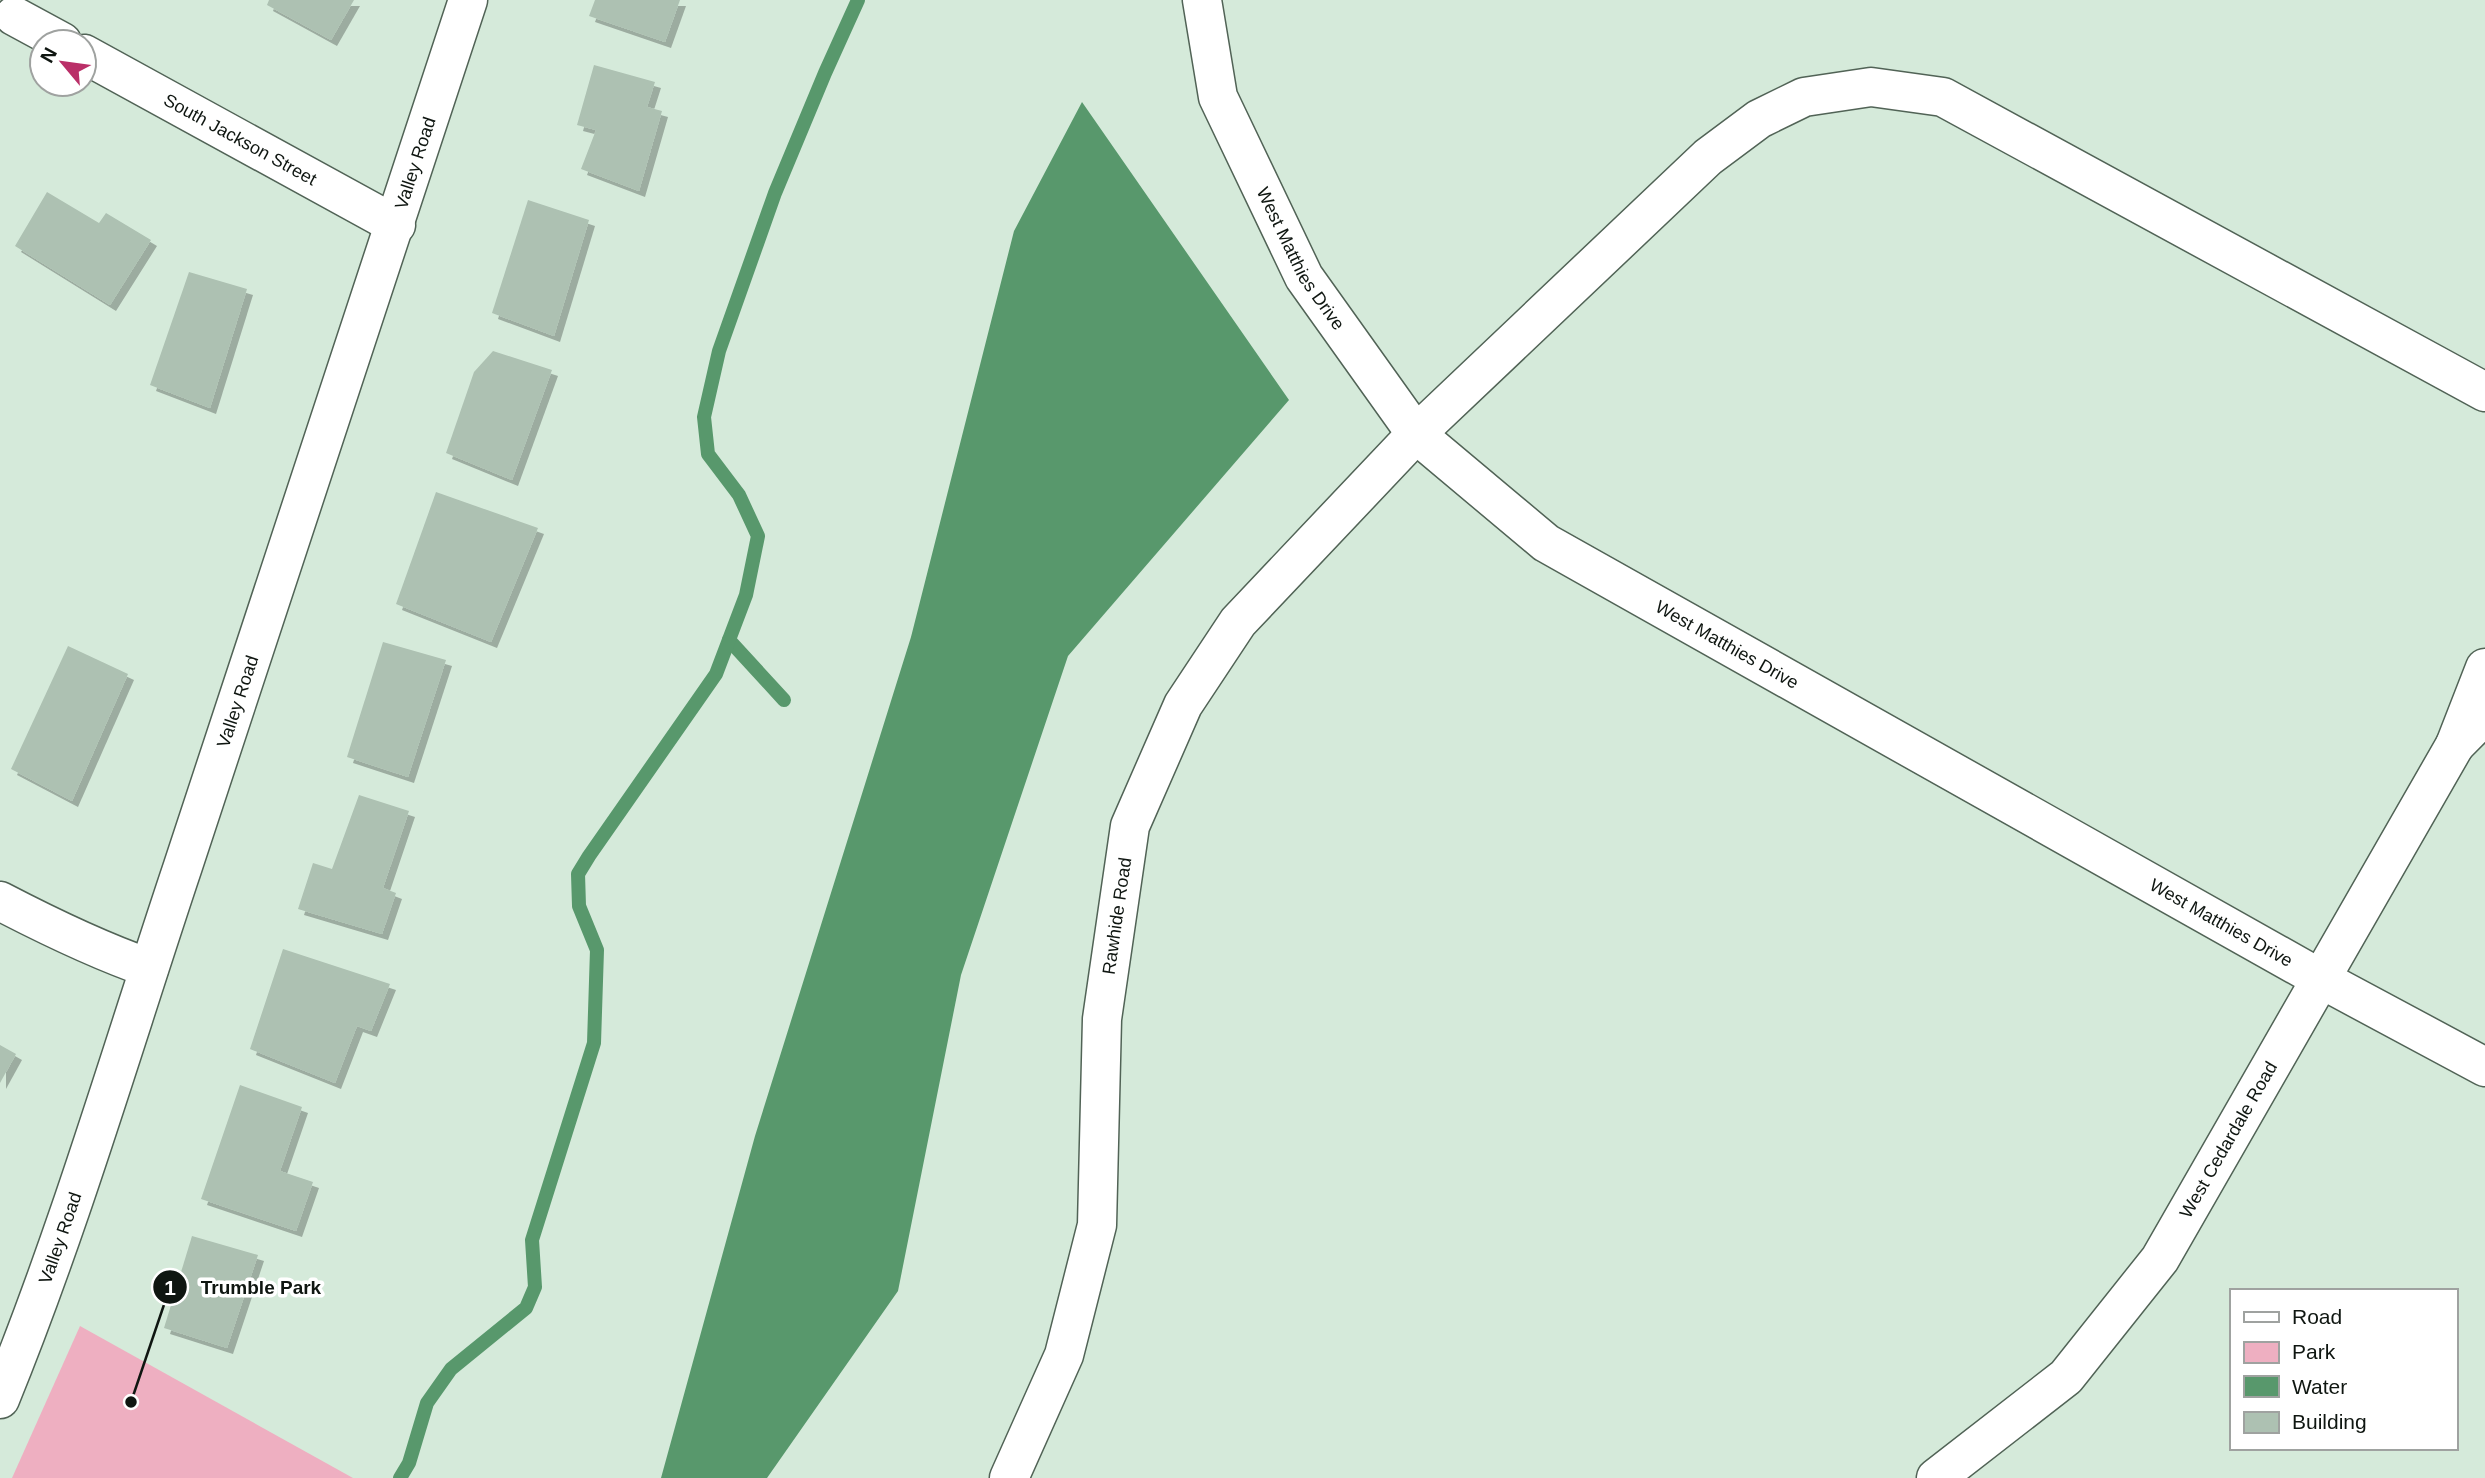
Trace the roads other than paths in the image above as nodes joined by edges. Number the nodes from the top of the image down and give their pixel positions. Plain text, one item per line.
1 (468, 0) edge
2 (1202, 0) edge
3 (14, 16) dead end
4 (36, 28) edge
5 (98, 62) edge
6 (396, 225) junction
7 (2485, 392) edge
8 (1416, 435) junction
9 (2485, 668) edge
10 (2485, 715) edge
11 (2455, 745) junction
12 (0, 901) edge
13 (149, 968) junction
14 (2321, 979) junction
15 (2485, 1067) edge
16 (0, 1399) edge
17 (1009, 1478) edge
18 (1936, 1478) edge

1 - 6 street, Valley Road
2 - 8 street, West Matthies Drive
3 - 4 street
5 - 6 street, South Jackson Street
6 - 13 street, Valley Road
7 - 8 street, Rawhide Road
8 - 14 street, West Matthies Drive
8 - 17 street, Rawhide Road
9 - 11 street, West Cedardale Road
10 - 11 street, West Cedardale Road
11 - 14 street, West Cedardale Road
12 - 13 street
13 - 16 street, Valley Road
14 - 15 street, West Matthies Drive
14 - 18 street, West Cedardale Road

